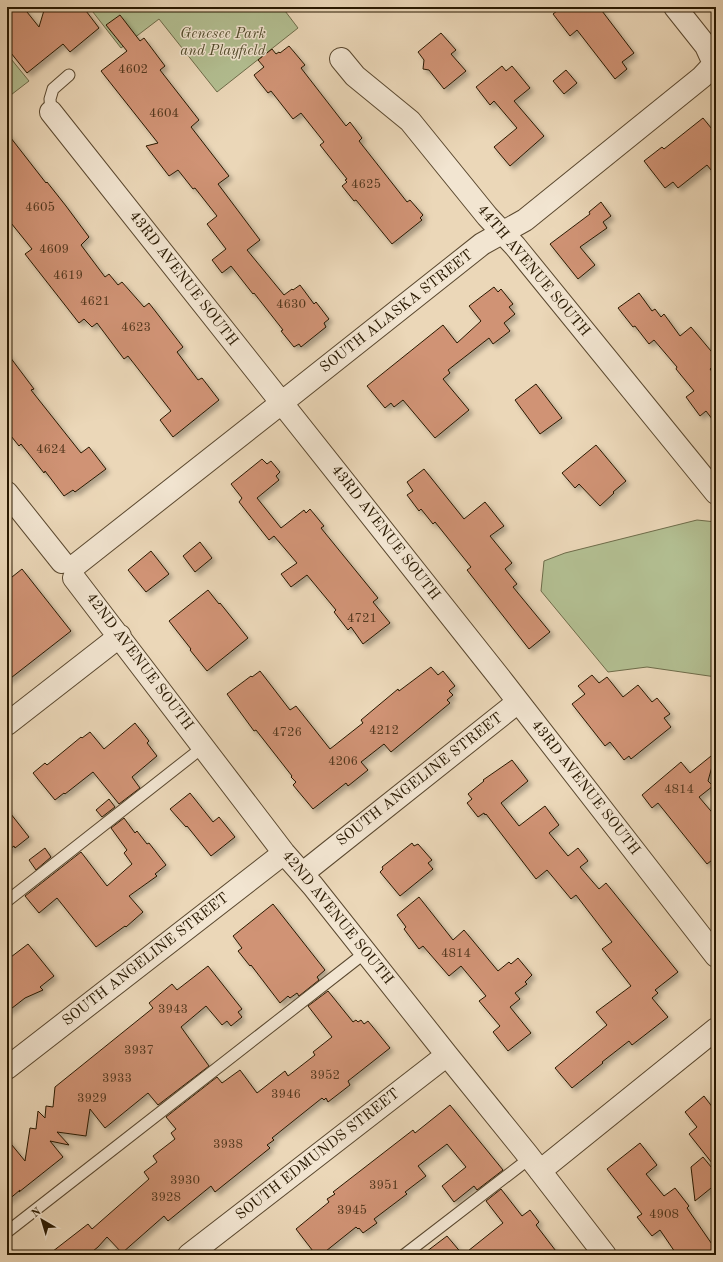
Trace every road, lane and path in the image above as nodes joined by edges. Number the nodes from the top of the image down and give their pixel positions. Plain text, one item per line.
1 (675, 7) edge
2 (341, 59) dead end
3 (715, 65) edge
4 (69, 75) dead end
5 (50, 112) joint
6 (502, 233) junction
7 (282, 403) junction
8 (7, 493) edge
9 (716, 493) edge
10 (71, 568) junction
11 (120, 636) junction
12 (518, 702) junction
13 (7, 724) edge
14 (203, 747) junction
15 (284, 853) junction
16 (303, 873) junction
17 (7, 901) edge
18 (366, 952) junction
19 (716, 956) edge
20 (716, 1029) edge
21 (447, 1055) junction
22 (7, 1068) edge
23 (535, 1164) junction
24 (7, 1232) edge
25 (189, 1255) edge
26 (404, 1255) edge
27 (605, 1255) edge

1 - 3 street
2 - 6 street, 44TH AVENUE SOUTH
3 - 6 street, SOUTH ALASKA STREET
4 - 5 lane
5 - 7 street, 43RD AVENUE SOUTH
6 - 7 street, SOUTH ALASKA STREET
6 - 9 street, 44TH AVENUE SOUTH
7 - 10 street, SOUTH ALASKA STREET
7 - 12 street, 43RD AVENUE SOUTH
8 - 10 street, 42ND AVENUE SOUTH
10 - 11 street, 42ND AVENUE SOUTH
11 - 13 street
11 - 14 street, 42ND AVENUE SOUTH
12 - 16 street, SOUTH ANGELINE STREET
12 - 19 street, 43RD AVENUE SOUTH
14 - 15 street, 42ND AVENUE SOUTH
14 - 17 lane
15 - 16 street, 42ND AVENUE SOUTH
15 - 22 street, SOUTH ANGELINE STREET
16 - 18 street, 42ND AVENUE SOUTH
18 - 21 street, 42ND AVENUE SOUTH
18 - 24 lane
20 - 23 street
21 - 23 street, 42ND AVENUE SOUTH
21 - 25 street, SOUTH EDMUNDS STREET
23 - 26 lane
23 - 27 street, 42ND AVENUE SOUTH

